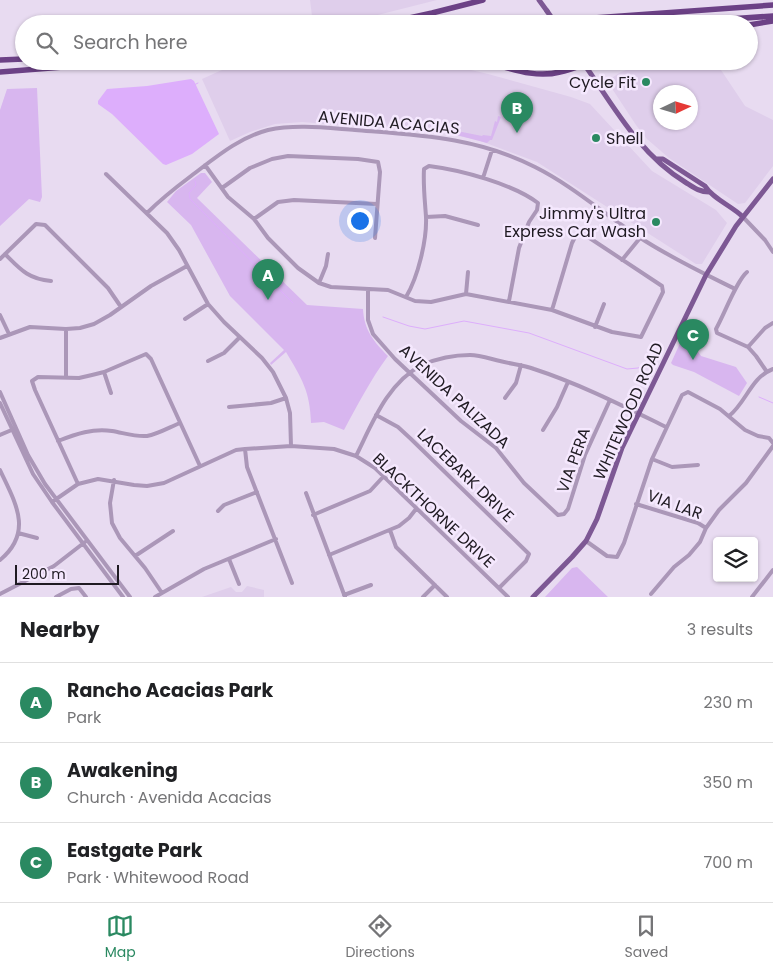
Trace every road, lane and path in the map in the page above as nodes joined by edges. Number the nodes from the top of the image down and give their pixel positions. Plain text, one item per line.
1 (483, 0) edge
2 (539, 0) edge
3 (773, 4) edge
4 (427, 15) edge
5 (550, 15) edge
6 (628, 15) edge
7 (773, 16) edge
8 (758, 17) edge
9 (773, 21) edge
10 (758, 24) edge
11 (15, 59) edge
12 (0, 60) edge
13 (25, 70) edge
14 (515, 70) edge
15 (566, 70) edge
16 (589, 70) edge
17 (0, 72) edge
18 (492, 150) junction
19 (205, 165) junction
20 (106, 174) dead end
21 (483, 178) junction
22 (773, 179) edge
23 (222, 188) junction
24 (377, 204) junction
25 (147, 213) junction
26 (426, 217) junction
27 (743, 217) junction
28 (254, 219) junction
29 (478, 225) dead end
30 (375, 238) dead end
31 (640, 238) junction
32 (773, 252) edge
33 (5, 254) junction
34 (328, 254) dead end
35 (0, 259) edge
36 (622, 260) junction
37 (187, 266) junction
38 (468, 272) dead end
39 (747, 272) dead end
40 (706, 275) junction
41 (51, 281) dead end
42 (319, 283) junction
43 (368, 289) junction
44 (735, 289) junction
45 (466, 294) junction
46 (406, 297) junction
47 (509, 302) junction
48 (208, 304) junction
49 (604, 304) dead end
50 (120, 307) junction
51 (552, 310) junction
52 (0, 315) edge
53 (185, 319) dead end
54 (773, 323) edge
55 (595, 327) junction
56 (66, 329) junction
57 (8, 334) junction
58 (240, 337) junction
59 (0, 338) edge
60 (748, 347) junction
61 (208, 361) dead end
62 (521, 365) junction
63 (773, 370) edge
64 (104, 372) junction
65 (767, 372) junction
66 (412, 373) junction
67 (66, 378) junction
68 (568, 382) junction
69 (0, 392) edge
70 (111, 393) dead end
71 (286, 398) junction
72 (506, 398) dead end
73 (610, 400) junction
74 (0, 403) edge
75 (229, 407) dead end
76 (638, 413) junction
77 (376, 414) junction
78 (729, 416) junction
79 (180, 423) junction
80 (666, 428) junction
81 (14, 429) junction
82 (543, 430) dead end
83 (0, 435) edge
84 (58, 441) junction
85 (773, 444) edge
86 (291, 446) junction
87 (245, 449) junction
88 (356, 456) junction
89 (652, 459) junction
90 (698, 465) dead end
91 (200, 466) junction
92 (0, 470) edge
93 (384, 477) junction
94 (114, 480) junction
95 (78, 484) junction
96 (257, 492) junction
97 (306, 493) dead end
98 (54, 501) junction
99 (636, 504) junction
100 (416, 509) junction
101 (550, 510) joint
102 (218, 511) dead end
103 (313, 515) junction
104 (706, 528) junction
105 (390, 530) junction
106 (173, 531) dead end
107 (18, 533) junction
108 (37, 538) dead end
109 (276, 539) junction
110 (586, 541) junction
111 (85, 542) junction
112 (329, 555) junction
113 (135, 556) junction
114 (229, 559) junction
115 (0, 560) edge
116 (773, 570) edge
117 (292, 583) dead end
118 (239, 584) dead end
119 (371, 585) dead end
120 (435, 585) junction
121 (499, 588) junction
122 (162, 593) junction
123 (0, 594) edge
124 (651, 594) dead end
125 (344, 596) edge
126 (56, 597) edge
127 (86, 597) edge
128 (124, 597) edge
129 (130, 597) edge
130 (155, 597) edge
131 (423, 597) edge
132 (447, 597) edge
133 (508, 597) edge
134 (533, 597) edge
135 (752, 597) edge

1 - 4 highway
2 - 5 main road, bridge
3 - 6 highway
7 - 8 highway
9 - 10 highway
11 - 12 highway
13 - 17 highway
14 - 15 highway
16 - 27 main road
18 - 19 street, AVENIDA ACACIAS
18 - 21 street
18 - 31 street, AVENIDA ACACIAS
19 - 23 street
19 - 25 street, AVENIDA ACACIAS
20 - 25 street
21 - 26 street
21 - 47 street
22 - 27 main road, WHITEWOOD ROAD
23 - 24 street
23 - 28 street
24 - 28 street
24 - 30 street
25 - 37 street
26 - 29 street
26 - 46 street
27 - 32 street
27 - 40 main road, WHITEWOOD ROAD
28 - 42 street
31 - 36 street
31 - 40 street, AVENIDA ACACIAS
33 - 35 street
33 - 41 street
33 - 50 street
34 - 42 street
36 - 51 street
36 - 55 street
37 - 48 street
37 - 50 street
38 - 45 street
39 - 44 street
40 - 44 street, AVENIDA ACACIAS
40 - 76 main road, WHITEWOOD ROAD
42 - 43 street
43 - 46 street
43 - 66 street, AVENIDA PALIZADA
44 - 60 street
45 - 46 street
45 - 47 street
47 - 51 street
48 - 53 street
48 - 58 street
49 - 55 street
50 - 56 street
51 - 55 street
52 - 57 street
54 - 60 street
56 - 57 street
56 - 67 street
57 - 59 street
58 - 61 street
58 - 71 street
60 - 65 street
62 - 66 street
62 - 68 street
62 - 72 street
63 - 65 street
64 - 67 street
64 - 70 street
64 - 79 street
65 - 78 street
66 - 77 street
66 - 101 street, AVENIDA PALIZADA
67 - 84 street
68 - 73 street
68 - 82 street
69 - 81 street
71 - 75 street
71 - 86 street
73 - 76 street
73 - 101 street, VIA PERA
74 - 81 street
76 - 80 street
76 - 110 main road, WHITEWOOD ROAD
77 - 88 street
77 - 121 street, LACEBARK DRIVE
78 - 80 street
78 - 85 street
79 - 84 street
79 - 91 street
80 - 89 street
81 - 83 street
81 - 98 street
84 - 95 street
85 - 104 street
86 - 87 street, BLACKTHORNE DRIVE
86 - 88 street, BLACKTHORNE DRIVE
87 - 91 street, BLACKTHORNE DRIVE
87 - 96 street
88 - 93 street, BLACKTHORNE DRIVE
89 - 90 street
89 - 99 street
91 - 94 street, BLACKTHORNE DRIVE
92 - 107 street
93 - 100 street, BLACKTHORNE DRIVE
93 - 103 street
94 - 95 street, BLACKTHORNE DRIVE
94 - 113 street
95 - 98 street, BLACKTHORNE DRIVE
96 - 102 street
96 - 109 street
97 - 103 street
98 - 111 street
99 - 104 street, VIA LAR
99 - 110 street
100 - 105 street
100 - 121 street, BLACKTHORNE DRIVE
103 - 112 street
104 - 124 street
105 - 112 street
105 - 120 street
106 - 113 street
107 - 108 street
107 - 115 street
109 - 114 street
109 - 117 street
110 - 134 main road, WHITEWOOD ROAD
111 - 123 street
111 - 128 street
111 - 129 street
112 - 125 street
113 - 122 street
114 - 118 street
114 - 122 street
116 - 135 street
119 - 125 street
120 - 131 street
120 - 132 street
121 - 133 street, BLACKTHORNE DRIVE
122 - 130 street
126 - 127 street

